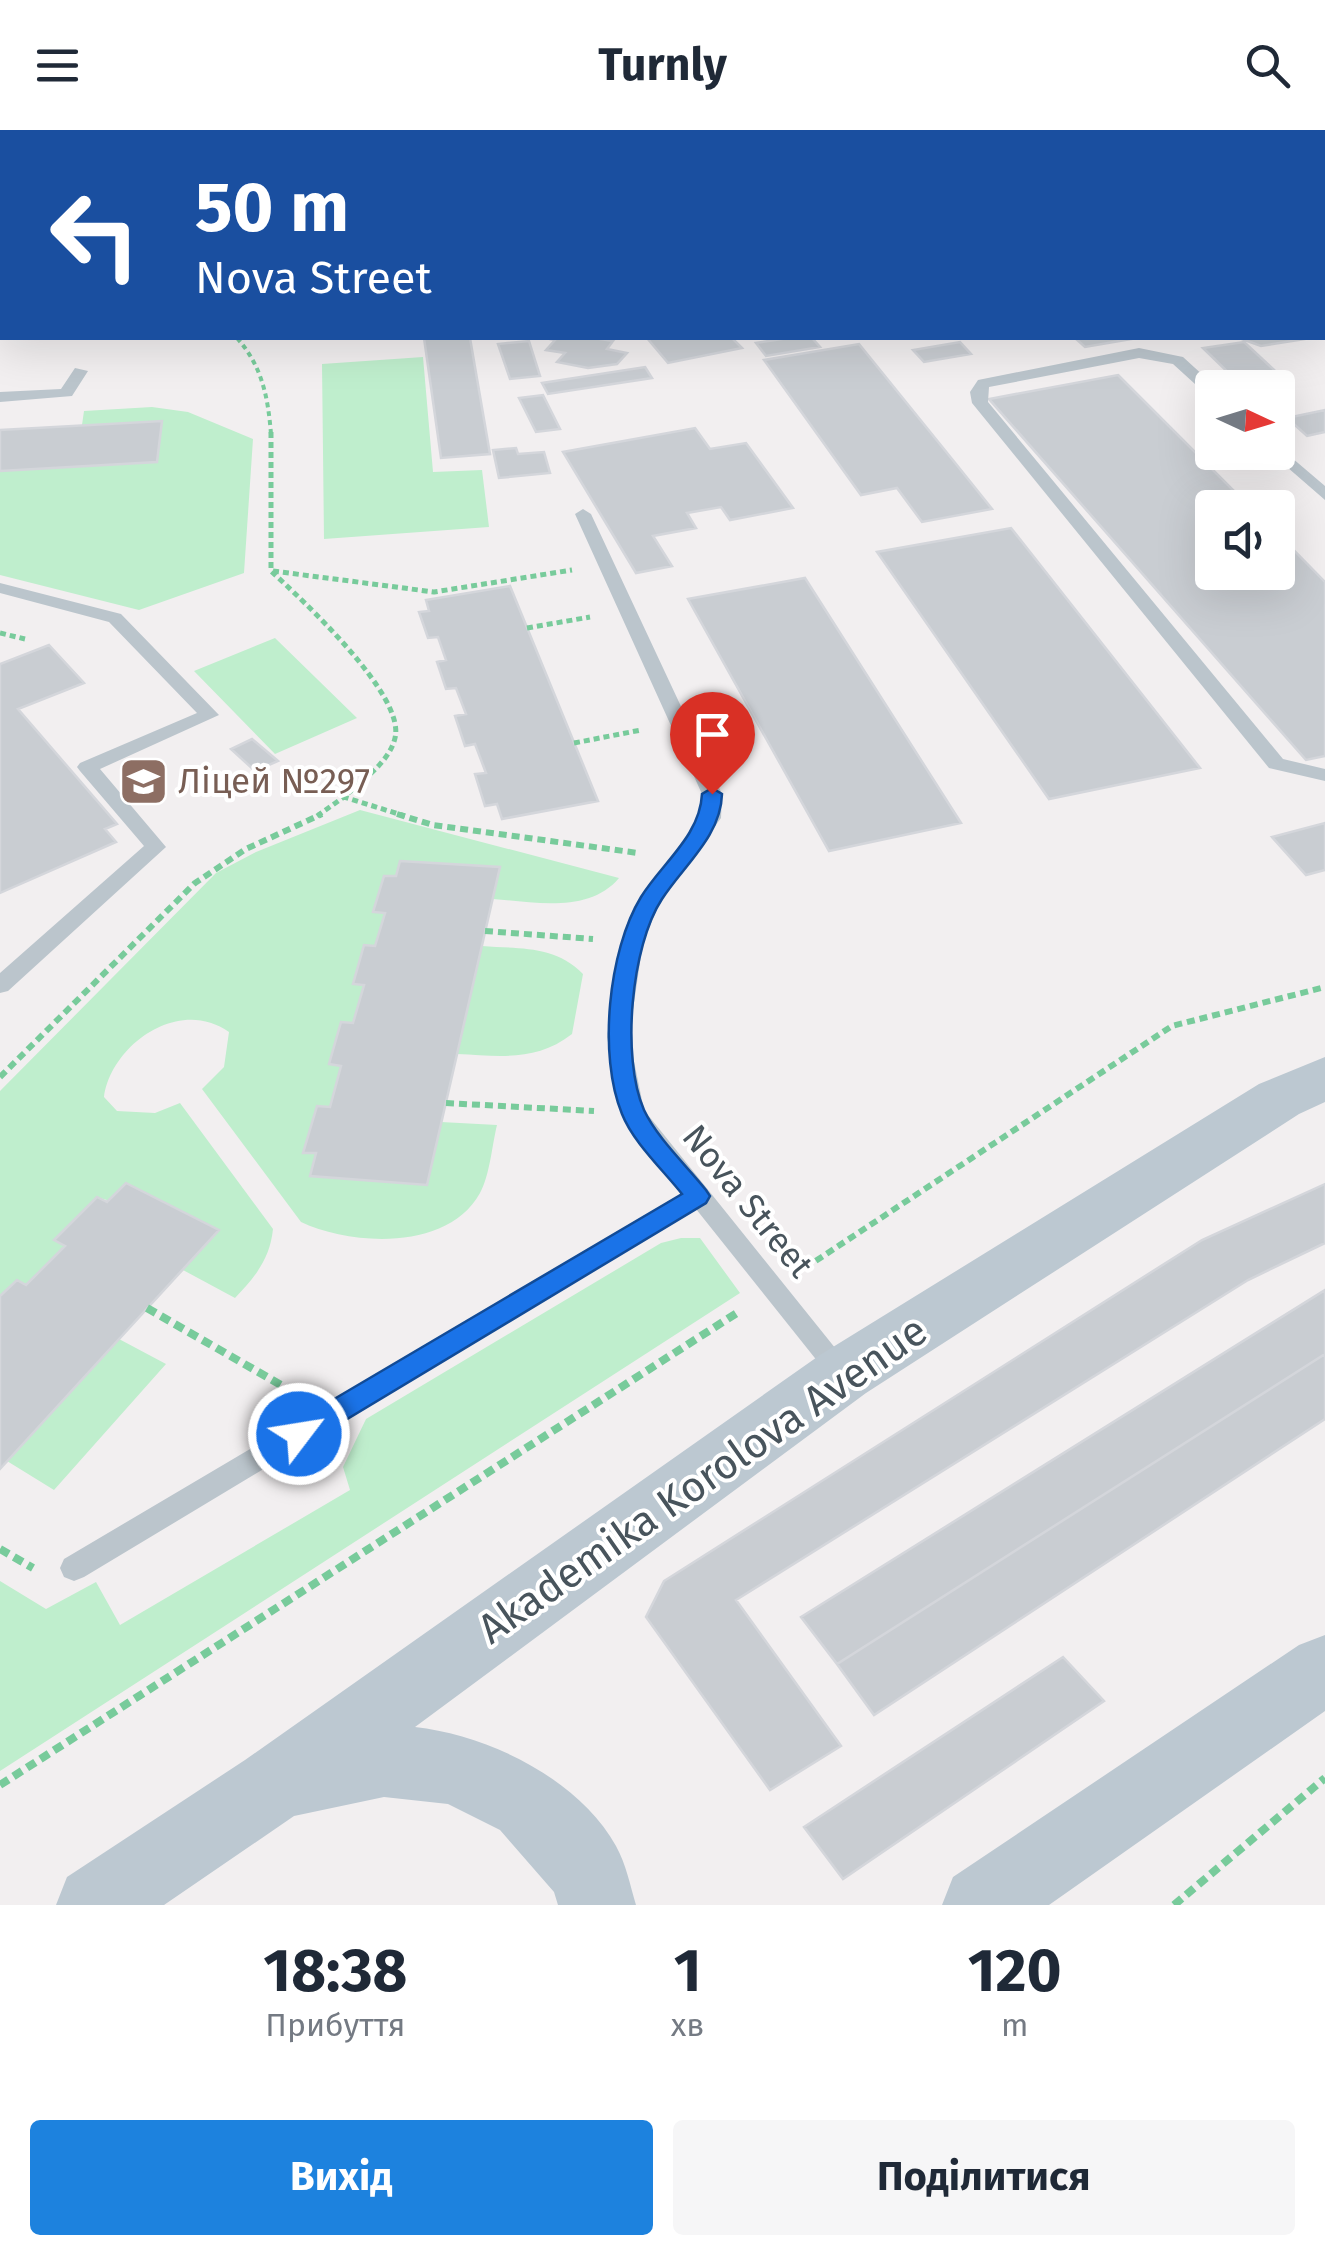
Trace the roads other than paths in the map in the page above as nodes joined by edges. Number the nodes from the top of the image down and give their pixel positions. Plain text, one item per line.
1 (80, 371) dead end
2 (1195, 376) edge
3 (0, 396) edge
4 (1295, 467) edge
5 (1325, 495) edge
6 (582, 514) dead end
7 (0, 588) edge
8 (1325, 775) edge
9 (0, 985) edge
10 (1325, 1078) edge
11 (698, 1196) junction
12 (842, 1374) junction
13 (74, 1568) dead end
14 (1325, 1669) edge
15 (272, 1786) junction
16 (95, 1905) edge
17 (597, 1905) edge
18 (981, 1905) edge

1 - 3 lane
2 - 8 lane
4 - 5 lane
6 - 11 lane, Nova Street
7 - 9 lane
10 - 12 main road, Akademika Korolova Avenue
11 - 12 lane, Nova Street
11 - 13 lane
12 - 15 main road, Akademika Korolova Avenue
14 - 18 main road
15 - 16 main road, Akademika Korolova Avenue
15 - 17 main road

